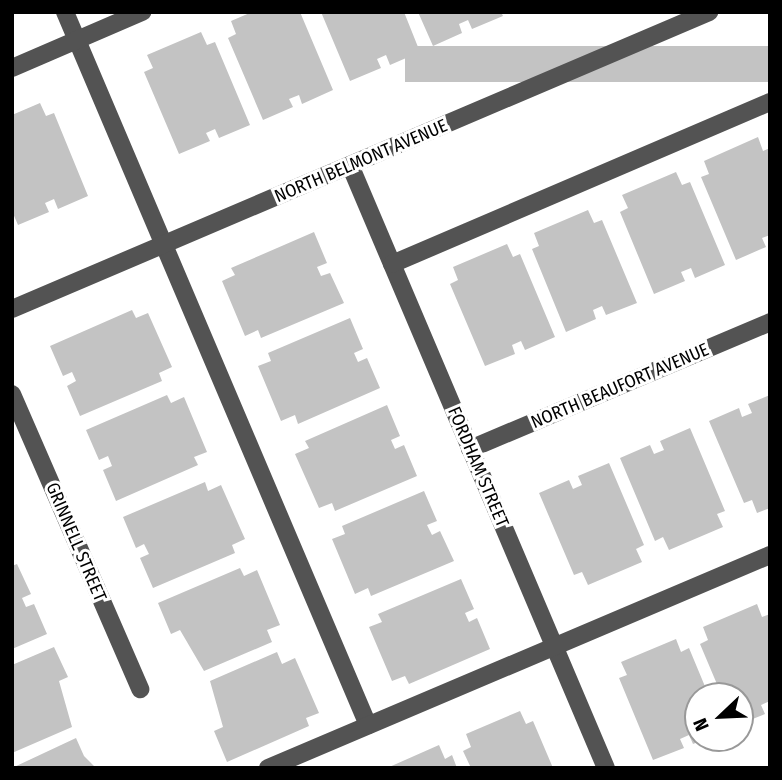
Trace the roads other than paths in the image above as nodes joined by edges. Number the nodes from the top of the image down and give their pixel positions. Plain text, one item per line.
1 (65, 12) edge
2 (142, 12) edge
3 (709, 12) edge
4 (76, 40) junction
5 (12, 68) edge
6 (770, 102) edge
7 (350, 165) junction
8 (163, 245) junction
9 (392, 264) junction
10 (12, 309) edge
11 (770, 322) edge
12 (12, 394) edge
13 (470, 449) junction
14 (770, 555) edge
15 (554, 646) junction
16 (140, 689) dead end
17 (368, 725) junction
18 (268, 768) edge
19 (606, 768) edge

1 - 4 street
2 - 4 street
3 - 7 street, NORTH BELMONT AVENUE
4 - 5 street
4 - 8 street
6 - 9 street
7 - 8 street, NORTH BELMONT AVENUE
7 - 9 street, FORDHAM STREET
8 - 10 street, NORTH BELMONT AVENUE
8 - 17 street
9 - 13 street, FORDHAM STREET
11 - 13 street, NORTH BEAUFORT AVENUE
12 - 16 street, GRINNELL STREET
13 - 15 street, FORDHAM STREET
14 - 15 street
15 - 17 street
15 - 19 street, FORDHAM STREET
17 - 18 street

